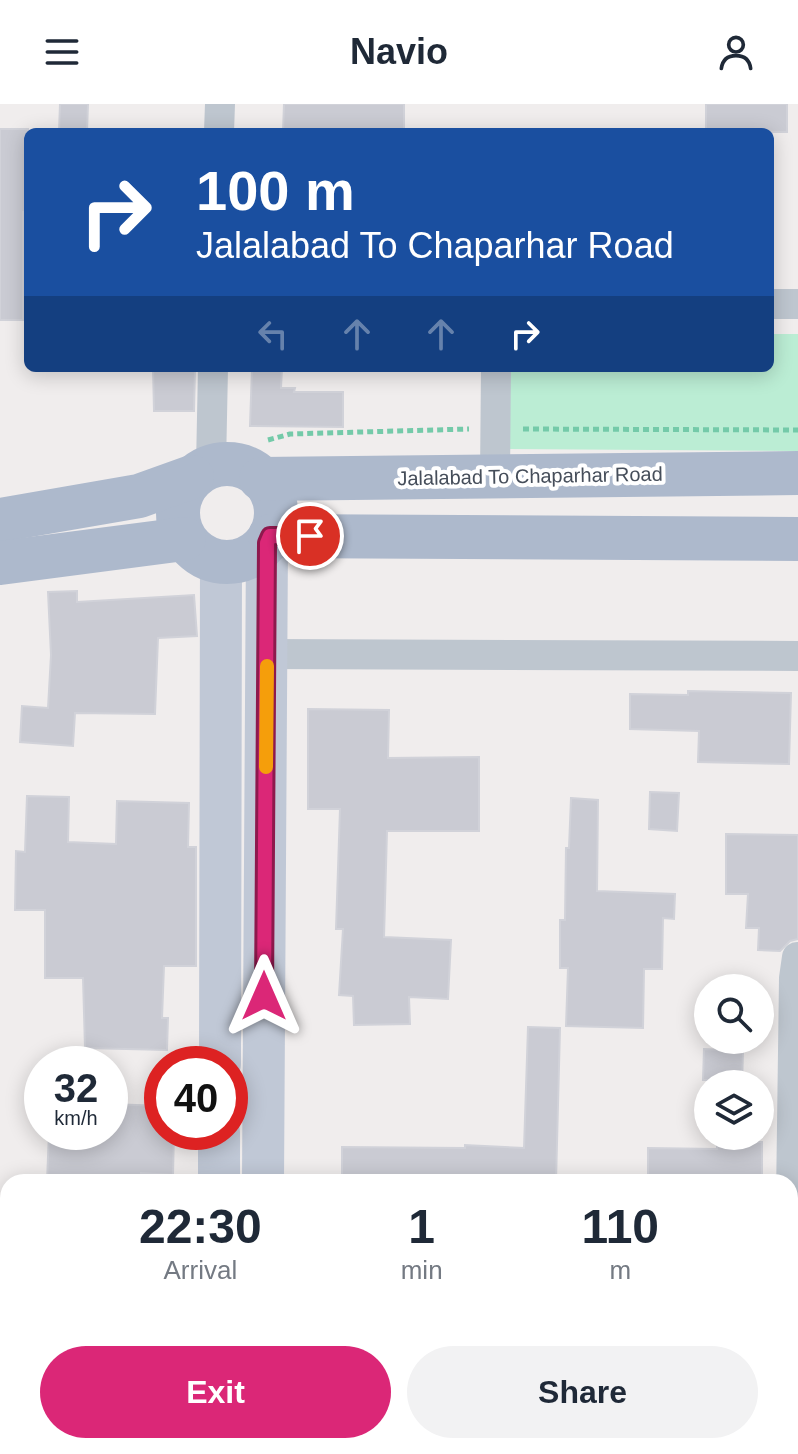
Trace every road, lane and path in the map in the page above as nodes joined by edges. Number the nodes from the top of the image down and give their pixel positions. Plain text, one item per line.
1 (220, 104) edge
2 (219, 128) edge
3 (774, 304) edge
4 (798, 304) edge
5 (213, 372) edge
6 (496, 372) edge
7 (201, 472) junction
8 (798, 473) edge
9 (495, 476) junction
10 (261, 479) junction
11 (0, 520) edge
12 (184, 539) junction
13 (268, 539) junction
14 (798, 539) edge
15 (221, 562) junction
16 (0, 563) edge
17 (267, 654) junction
18 (798, 656) edge
19 (797, 957) edge
20 (220, 1046) edge
21 (219, 1150) edge
22 (219, 1174) edge
23 (263, 1174) edge
24 (791, 1174) edge

1 - 2 street
3 - 4 street
5 - 7 street
6 - 9 street
7 - 10 main road
7 - 11 main road
7 - 12 main road
8 - 9 main road, Jalalabad To Chaparhar Road
9 - 10 main road, Jalalabad To Chaparhar Road
10 - 13 main road
12 - 15 main road
12 - 16 main road
13 - 14 main road
13 - 15 main road
13 - 17 street
15 - 20 street
17 - 18 street
17 - 23 street
19 - 24 street
21 - 22 street

